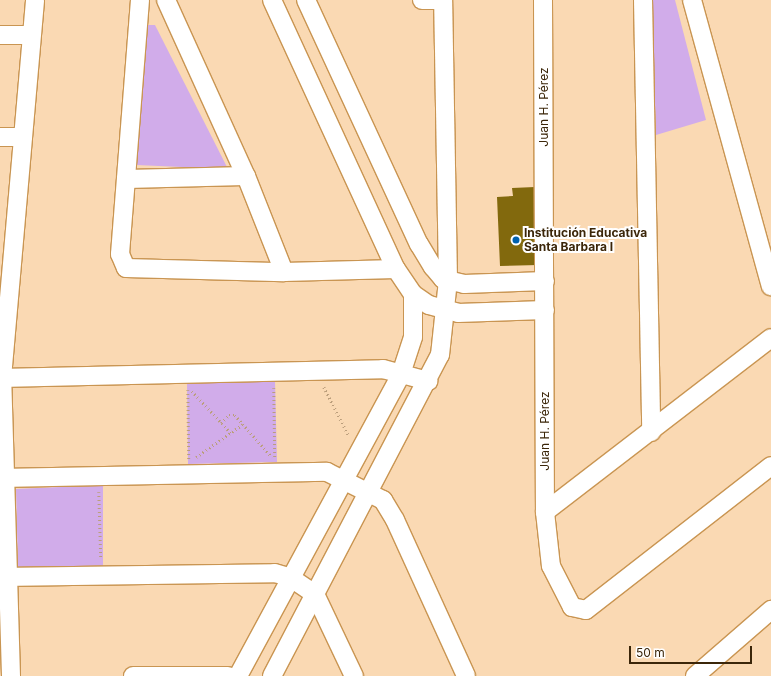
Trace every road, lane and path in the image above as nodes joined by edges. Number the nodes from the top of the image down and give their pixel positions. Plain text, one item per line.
1 (34, 0) edge
2 (140, 0) edge
3 (166, 0) edge
4 (272, 0) edge
5 (306, 0) edge
6 (422, 0) edge
7 (442, 0) edge
8 (543, 0) edge
9 (643, 0) edge
10 (692, 0) edge
11 (0, 35) edge
12 (31, 35) junction
13 (0, 137) edge
14 (23, 137) junction
15 (246, 176) junction
16 (126, 178) junction
17 (7, 236) edge
18 (396, 269) junction
19 (284, 272) junction
20 (448, 280) junction
21 (545, 281) junction
22 (771, 286) edge
23 (413, 294) junction
24 (445, 310) junction
25 (545, 310) junction
26 (771, 338) edge
27 (401, 374) junction
28 (1, 378) edge
29 (428, 381) junction
30 (322, 383) dead end
31 (274, 384) dead end
32 (221, 423) junction
33 (243, 424) junction
34 (652, 432) junction
35 (230, 434) junction
36 (352, 442) dead end
37 (771, 466) edge
38 (2, 478) edge
39 (343, 480) junction
40 (99, 489) dead end
41 (370, 493) junction
42 (545, 512) junction
43 (101, 564) dead end
44 (4, 577) edge
45 (290, 578) junction
46 (315, 594) junction
47 (771, 610) edge
48 (11, 676) edge
49 (133, 676) edge
50 (228, 676) edge
51 (238, 676) edge
52 (272, 676) edge
53 (354, 676) edge
54 (466, 676) edge
55 (695, 676) edge

1 - 12 street
2 - 16 street
3 - 15 street
4 - 18 street
5 - 20 street
6 - 7 street
7 - 20 street
8 - 21 street, Juan H. Pérez
9 - 34 street
10 - 22 street
11 - 12 street
12 - 14 street
13 - 14 street
14 - 17 street
15 - 16 street
15 - 19 street
16 - 19 street
17 - 28 street
18 - 19 street
18 - 23 street
20 - 21 street
20 - 24 street
21 - 25 street, Juan H. Pérez
23 - 24 street
23 - 27 street
24 - 25 street
24 - 29 street
25 - 42 street, Juan H. Pérez
26 - 34 street
27 - 28 street
27 - 29 street
27 - 39 street
28 - 38 street
29 - 41 street
30 - 36 path
31 - 33 path
32 - 33 path
32 - 35 path
32 - 35 path
33 - 35 path
34 - 42 street
37 - 42 street, Juan H. Pérez
38 - 39 street
38 - 44 street
39 - 41 street
39 - 45 street
40 - 43 path
41 - 46 street
41 - 54 street
44 - 45 street
44 - 48 street
45 - 46 street
45 - 51 street
46 - 52 street
46 - 53 street
47 - 55 street
49 - 50 street

